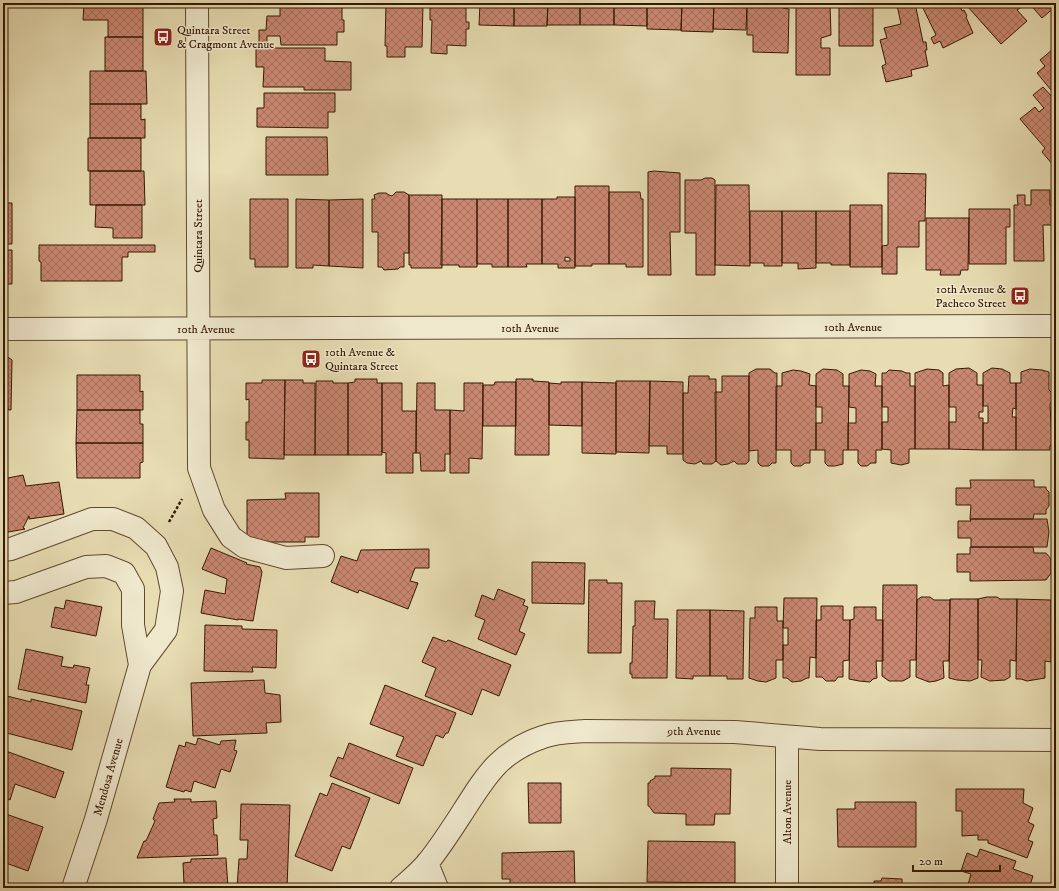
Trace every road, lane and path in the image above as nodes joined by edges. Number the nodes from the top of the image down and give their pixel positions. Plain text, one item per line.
1 (197, 3) edge
2 (1056, 326) edge
3 (3, 329) edge
4 (198, 329) junction
5 (199, 468) junction
6 (156, 546) junction
7 (3, 550) edge
8 (323, 556) dead end
9 (3, 593) edge
10 (140, 665) junction
11 (787, 737) junction
12 (1056, 740) edge
13 (427, 863) junction
14 (73, 888) edge
15 (402, 888) edge
16 (437, 888) edge
17 (787, 888) edge

1 - 4 street, Quintara Street
2 - 4 street, 10th Avenue
3 - 4 street, 10th Avenue
4 - 5 street, Quintara Street
5 - 6 path
5 - 8 street, Quintara Street
6 - 7 street, Mendosa Avenue
6 - 10 street, Mendosa Avenue
9 - 10 street, Mendosa Avenue
10 - 14 street, Mendosa Avenue
11 - 12 street, 9th Avenue
11 - 13 street, 9th Avenue
11 - 17 street, Alton Avenue
13 - 15 street, 9th Avenue
13 - 16 street

